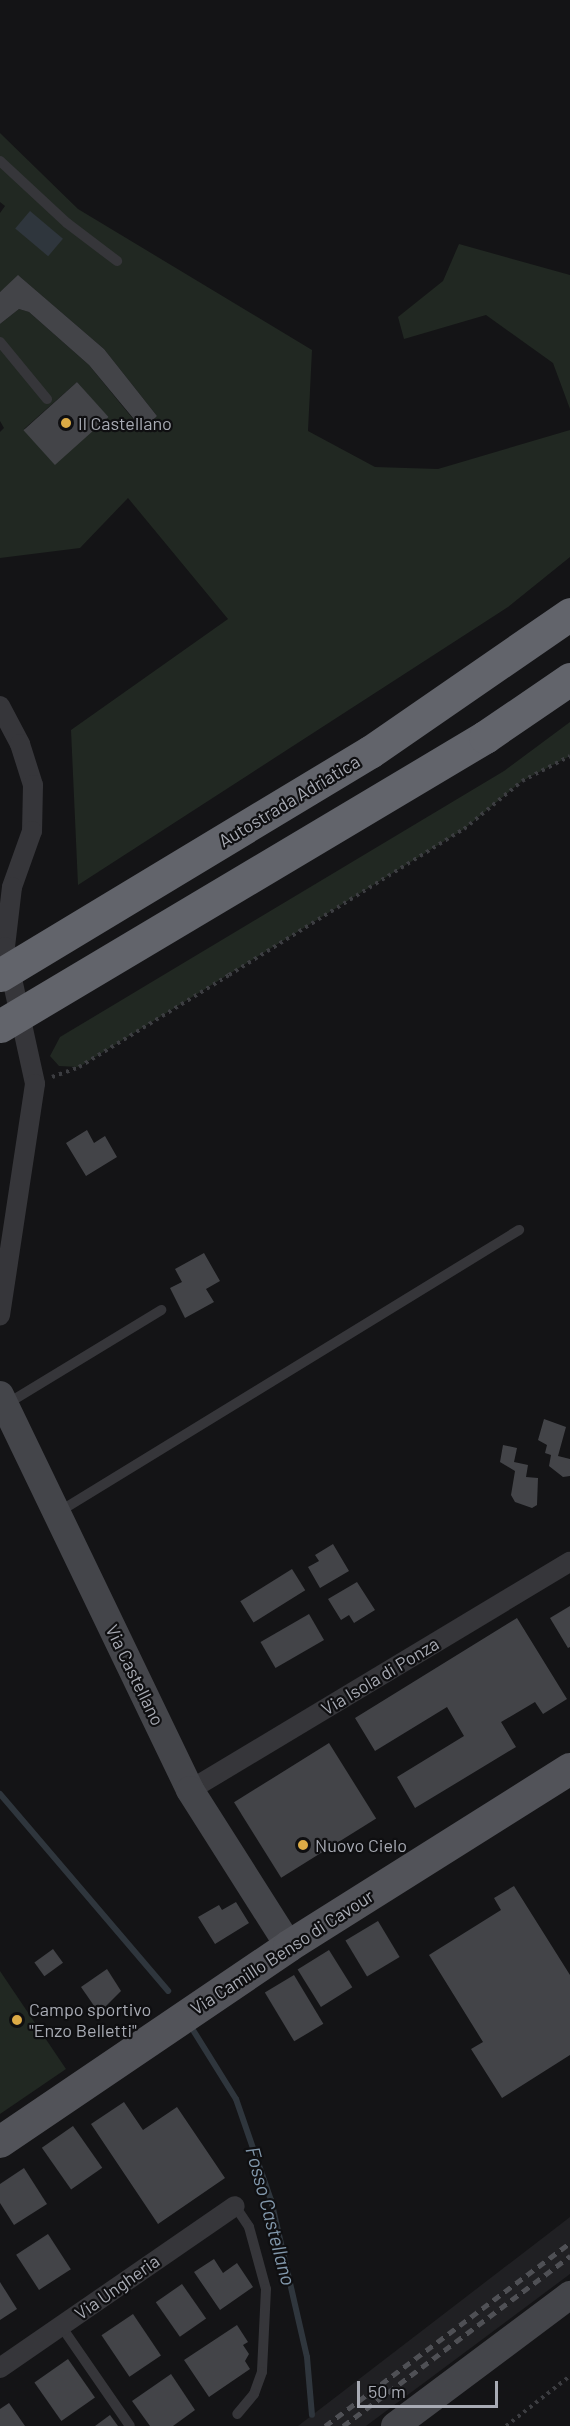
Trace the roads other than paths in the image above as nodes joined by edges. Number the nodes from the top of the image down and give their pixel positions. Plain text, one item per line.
1 (0, 161) edge
2 (117, 261) dead end
3 (0, 342) edge
4 (47, 399) dead end
5 (570, 614) edge
6 (570, 679) edge
7 (0, 706) edge
8 (0, 975) edge
9 (0, 1026) edge
10 (519, 1230) dead end
11 (161, 1310) dead end
12 (0, 1315) edge
13 (3, 1400) edge
14 (57, 1513) junction
15 (570, 1562) edge
16 (570, 1769) edge
17 (190, 1790) junction
18 (289, 1946) junction
19 (0, 2142) edge
20 (235, 2206) joint
21 (570, 2295) edge
22 (61, 2326) junction
23 (0, 2368) edge
24 (237, 2414) dead end
25 (130, 2426) edge
26 (395, 2426) edge

1 - 2 lane
3 - 4 lane
5 - 8 highway, Autostrada Adriatica, bridge
6 - 9 highway, bridge
7 - 12 street
10 - 14 lane
11 - 13 lane
13 - 14 street, Via Castellano
14 - 17 street, Via Castellano
15 - 17 street, Via Isola di Ponza
16 - 18 main road, Via Camillo Benso di Cavour
17 - 18 street, Via Castellano
18 - 19 main road, Via Camillo Benso di Cavour
20 - 22 street, Via Ungheria
20 - 24 lane
21 - 26 street
22 - 23 street, Via Ungheria
22 - 25 lane

